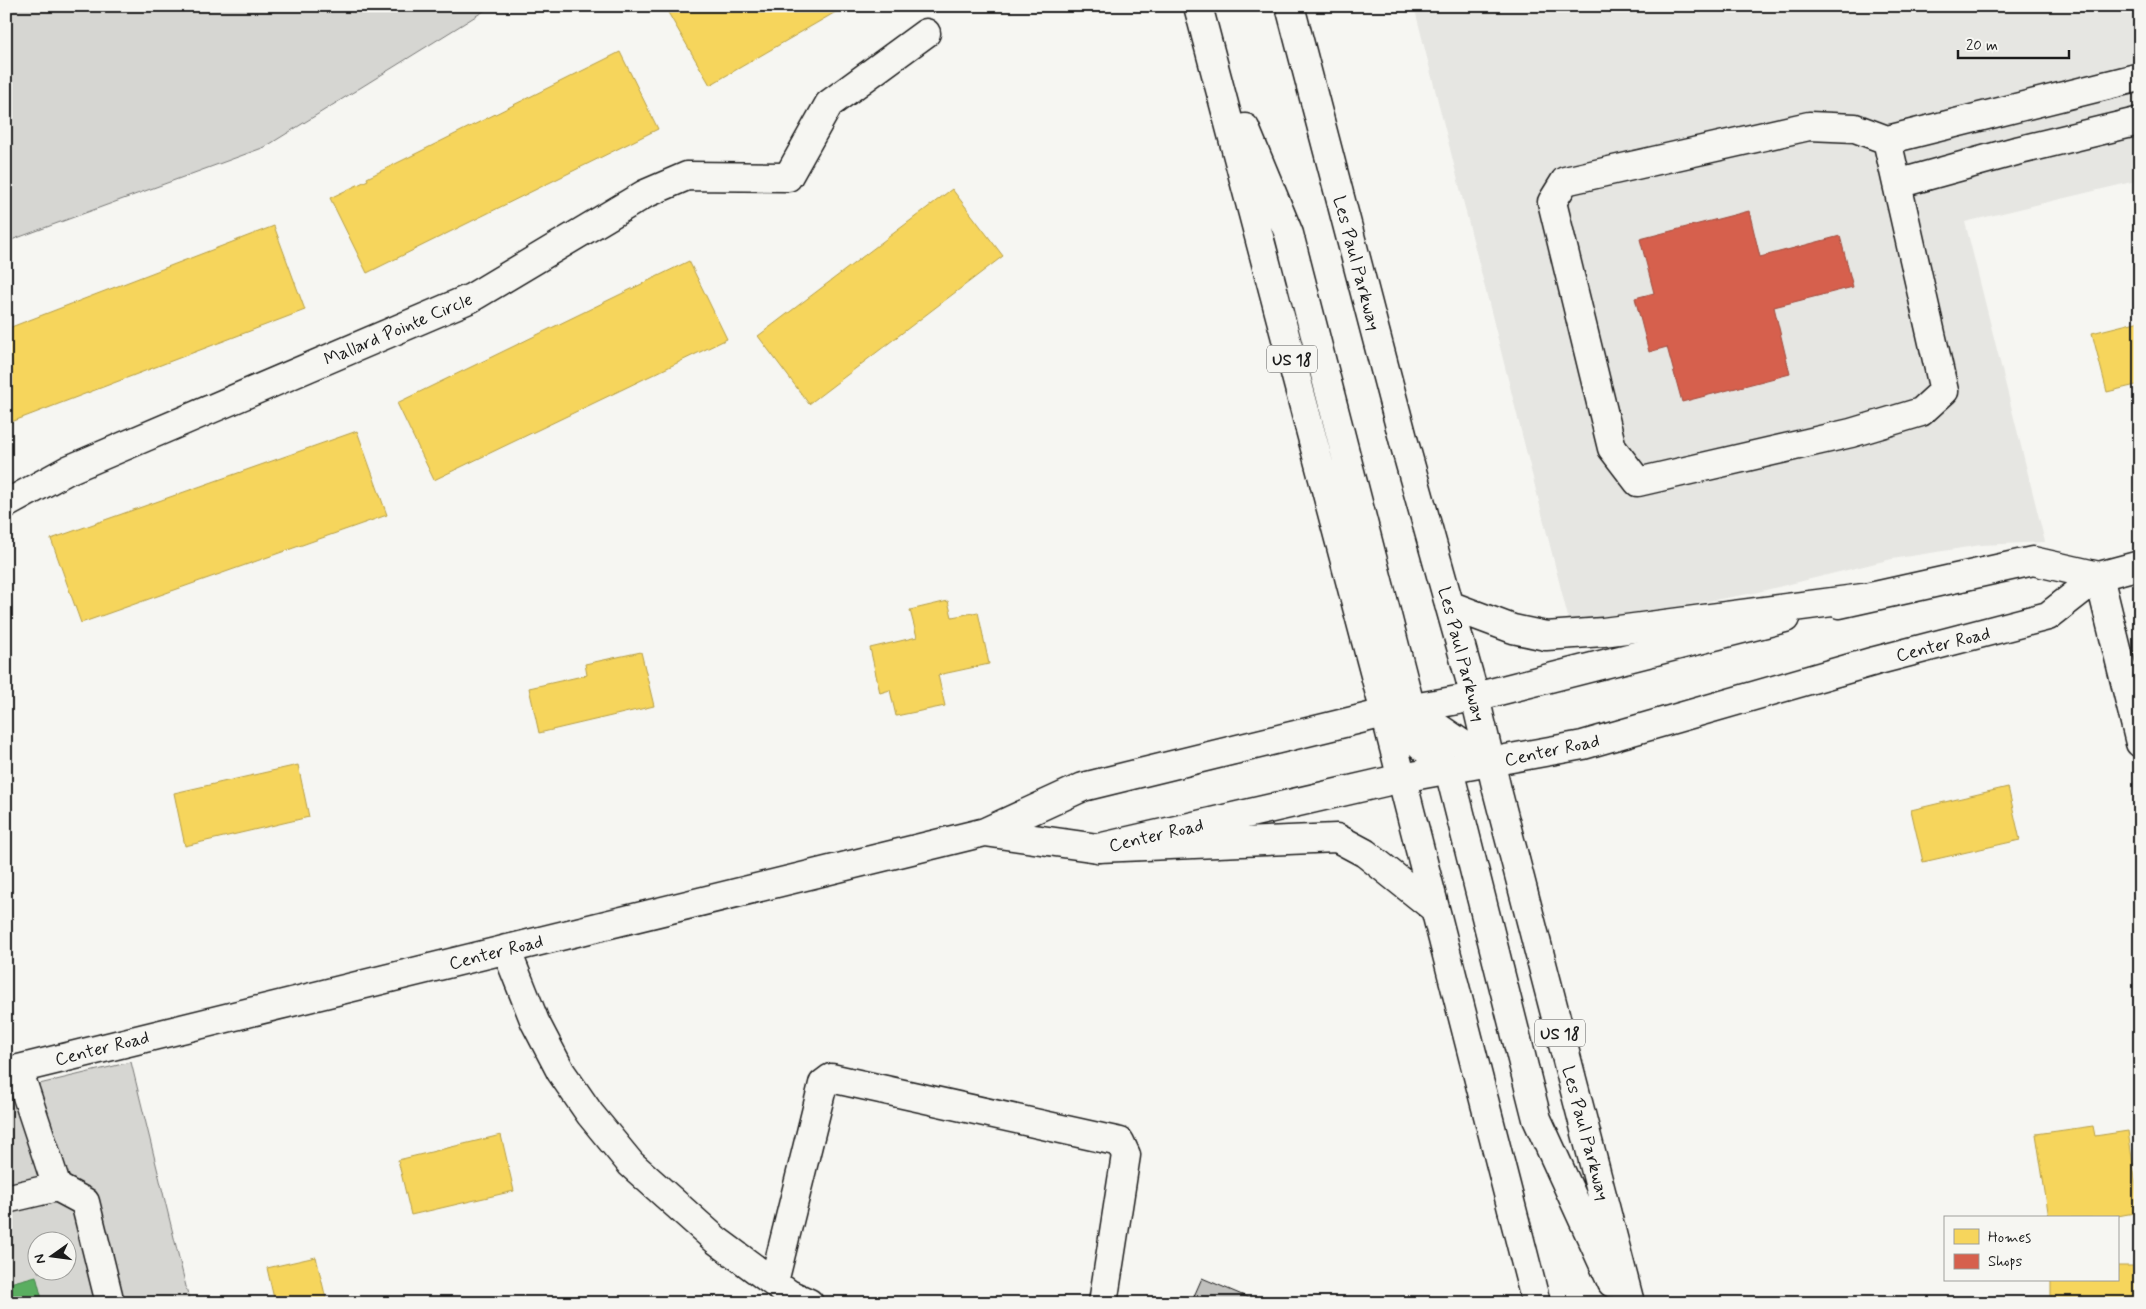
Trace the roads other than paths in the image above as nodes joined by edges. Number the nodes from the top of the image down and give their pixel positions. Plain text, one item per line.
1 (1290, 6) edge
2 (1201, 17) edge
3 (926, 33) dead end
4 (2140, 78) edge
5 (2088, 90) junction
6 (2140, 121) edge
7 (2098, 131) junction
8 (1887, 140) junction
9 (1897, 184) junction
10 (6, 504) edge
11 (2140, 565) edge
12 (2099, 576) junction
13 (1863, 598) junction
14 (1449, 605) junction
15 (1475, 697) junction
16 (1398, 711) junction
17 (2140, 743) edge
18 (1490, 763) junction
19 (1449, 770) junction
20 (1402, 778) junction
21 (985, 832) junction
22 (1098, 848) junction
23 (1435, 909) junction
24 (506, 950) junction
25 (12, 1070) edge
26 (57, 1187) junction
27 (6, 1199) edge
28 (774, 1282) junction
29 (110, 1303) edge
30 (809, 1303) edge
31 (1103, 1303) edge
32 (1536, 1303) edge
33 (1621, 1303) edge
34 (1630, 1303) edge

1 - 14 street, Les Paul Parkway / US 18
2 - 16 street, US 18
3 - 10 street, Mallard Pointe Circle
4 - 5 street
5 - 7 street
5 - 8 street
6 - 7 street
7 - 9 street
8 - 9 street
8 - 9 street
11 - 12 street, Center Road
12 - 13 street, Center Road
12 - 17 street
12 - 18 street, Center Road
13 - 14 street
13 - 15 street, Center Road
14 - 15 street, Les Paul Parkway / US 18
15 - 16 street, Center Road
15 - 18 street, Les Paul Parkway / US 18
16 - 18 street
16 - 19 street
16 - 20 street, US 18
16 - 21 street, Center Road
18 - 19 street, Center Road
18 - 34 street, Les Paul Parkway / US 18
19 - 20 street, Center Road
19 - 33 street
20 - 22 street, Center Road
20 - 23 street, US 18
21 - 22 street, Center Road
21 - 24 street, Center Road
22 - 23 street
23 - 32 street, US 18
24 - 25 street, Center Road
24 - 28 street
25 - 26 street
26 - 27 street
26 - 29 street
28 - 30 street
28 - 31 street

